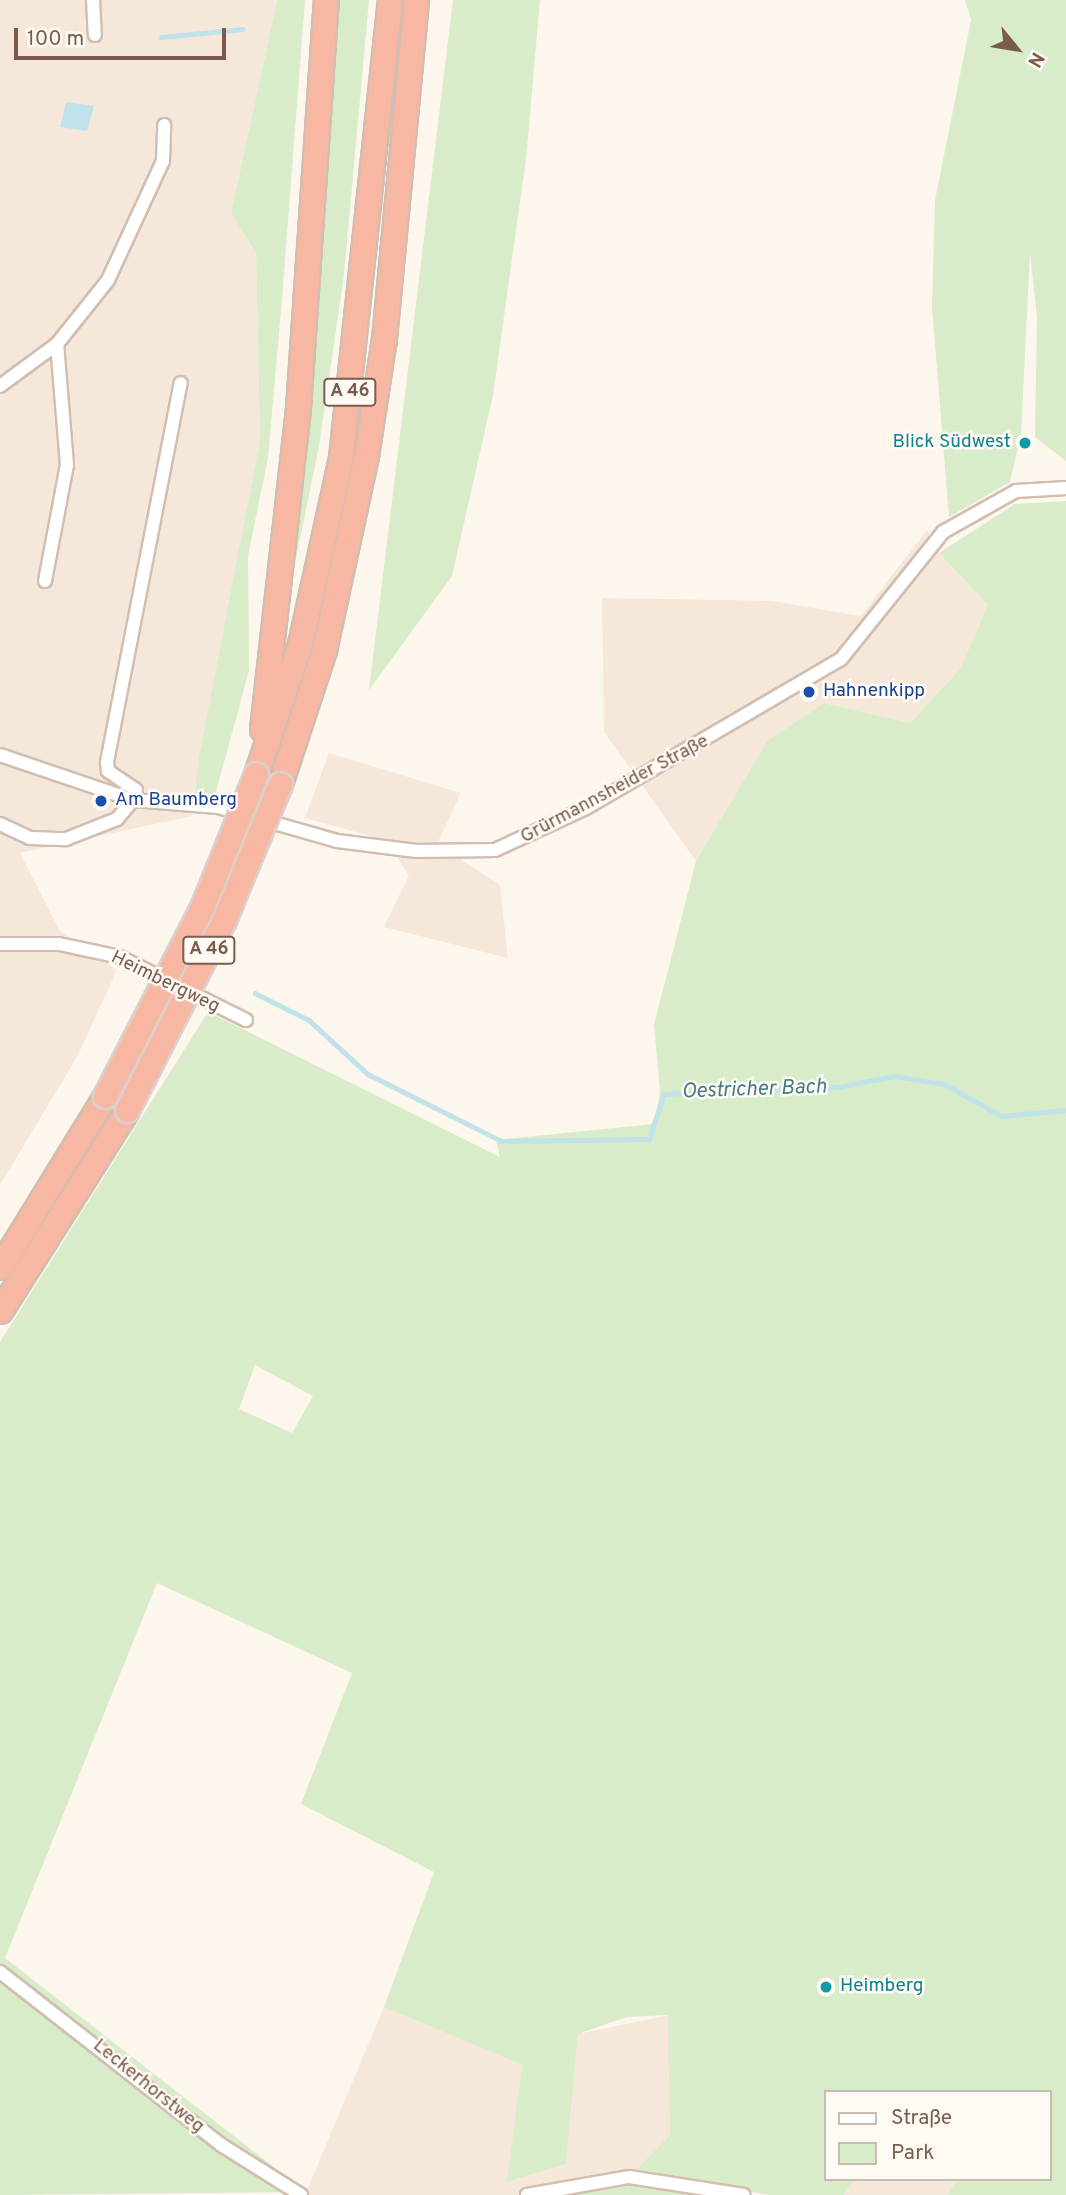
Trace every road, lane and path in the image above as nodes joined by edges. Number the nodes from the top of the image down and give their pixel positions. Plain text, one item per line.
1 (93, 0) edge
2 (326, 0) edge
3 (390, 0) edge
4 (415, 0) edge
5 (94, 35) dead end
6 (164, 125) dead end
7 (57, 344) junction
8 (181, 383) dead end
9 (0, 386) edge
10 (1066, 488) edge
11 (45, 581) dead end
12 (0, 755) edge
13 (256, 775) junction
14 (133, 800) junction
15 (0, 824) edge
16 (0, 944) edge
17 (246, 1020) dead end
18 (0, 1267) edge
19 (0, 1311) edge
20 (0, 1972) edge
21 (301, 2195) edge
22 (527, 2195) edge
23 (744, 2195) edge

1 - 5 street
2 - 13 highway
3 - 13 highway, A 46
4 - 19 highway, A 46, bridge
6 - 7 street
7 - 9 street
7 - 11 street
8 - 14 street
10 - 14 street, Grürmannsheider Straße
12 - 14 street, Grürmannsheider Straße
13 - 18 highway, A 46, bridge
14 - 15 street
16 - 17 street, Heimbergweg
20 - 21 street, Leckerhorstweg
22 - 23 street

